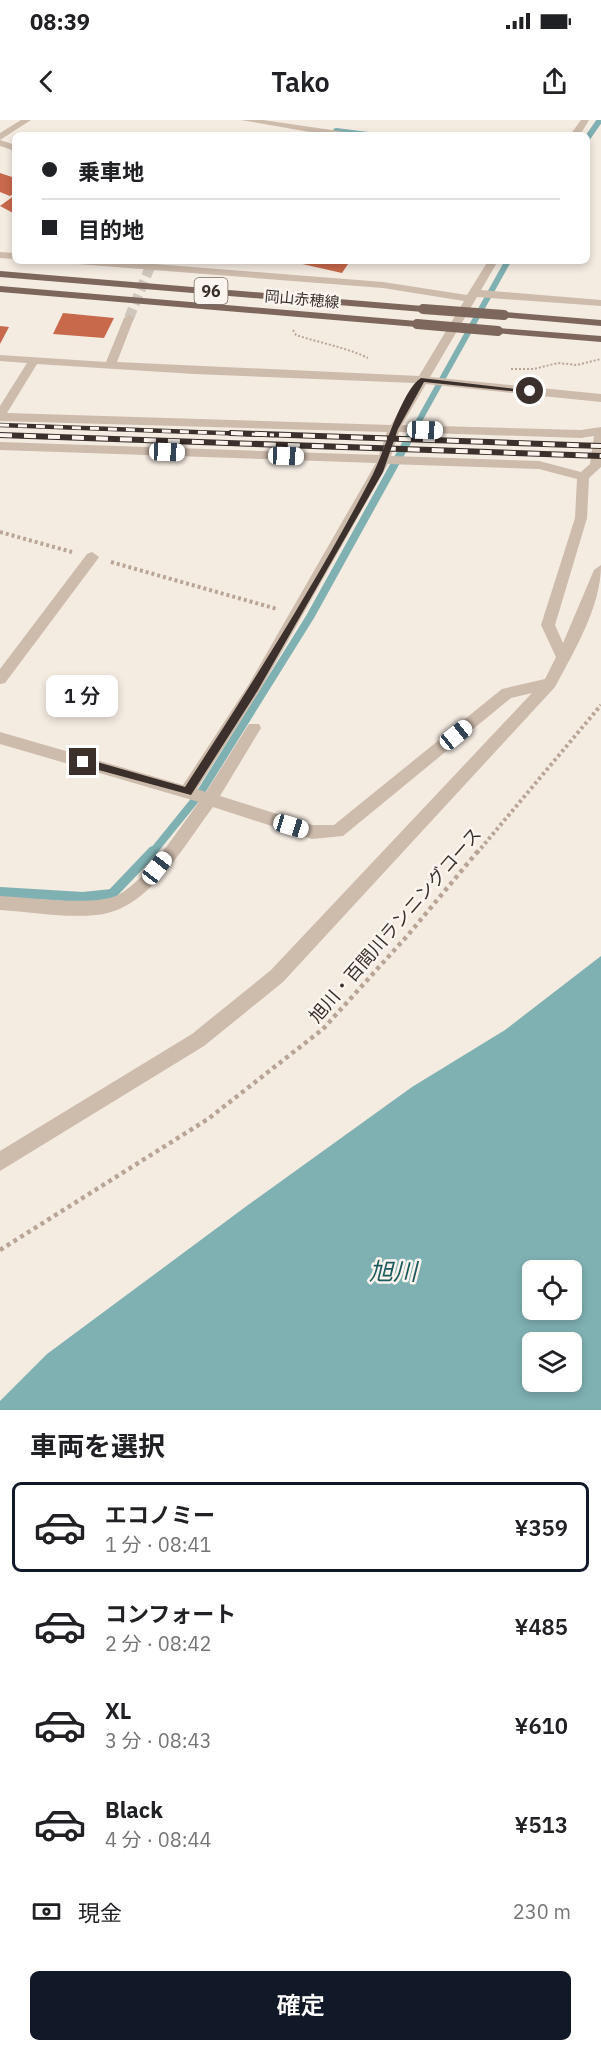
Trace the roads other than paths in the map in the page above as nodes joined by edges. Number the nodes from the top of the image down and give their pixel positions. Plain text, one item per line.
1 (27, 120) edge
2 (245, 120) edge
3 (325, 132) edge
4 (0, 137) edge
5 (115, 264) edge
6 (491, 264) edge
7 (0, 274) edge
8 (0, 289) edge
9 (474, 295) junction
10 (601, 303) edge
11 (129, 318) tunnel mouth
12 (601, 323) edge
13 (601, 339) edge
14 (0, 358) edge
15 (33, 362) junction
16 (110, 366) junction
17 (427, 380) junction
18 (601, 398) edge
19 (0, 416) edge
20 (400, 429) junction
21 (601, 431) edge
22 (0, 446) edge
23 (386, 460) junction
24 (583, 477) junction
25 (92, 557) road end
26 (601, 570) edge
27 (563, 657) junction
28 (0, 679) edge
29 (549, 683) junction
30 (254, 728) dead end
31 (0, 738) edge
32 (198, 796) junction
33 (0, 903) edge
34 (0, 1162) edge

1 - 4 street
2 - 3 street
5 - 9 street
6 - 9 street
7 - 12 main road, 岡山赤穂線 / 96, bridge
8 - 13 main road, 岡山赤穂線 / 96, bridge
9 - 10 street
9 - 17 street
11 - 16 street
14 - 15 street
15 - 16 street
15 - 19 street
16 - 17 street
17 - 18 street
17 - 20 street
19 - 20 street
20 - 21 street
20 - 23 street
21 - 24 street
22 - 23 street
23 - 24 street
23 - 32 street
24 - 27 street
25 - 28 street
26 - 27 street
27 - 29 street
29 - 32 street
29 - 34 street
30 - 32 street
31 - 32 street
32 - 33 street

